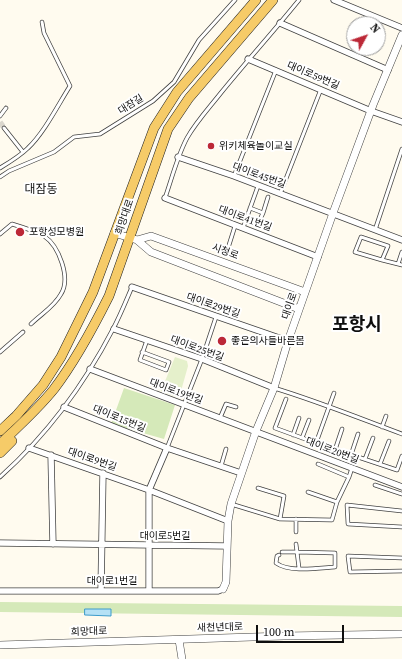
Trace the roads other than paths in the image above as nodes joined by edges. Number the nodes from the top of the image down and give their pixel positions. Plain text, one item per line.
1 (236, 0) edge
2 (256, 0) edge
3 (273, 0) edge
4 (299, 0) edge
5 (334, 0) edge
6 (42, 22) dead end
7 (280, 23) junction
8 (402, 28) edge
9 (402, 35) edge
10 (248, 59) junction
11 (276, 70) junction
12 (388, 70) junction
13 (321, 89) junction
14 (6, 108) dead end
15 (371, 111) junction
16 (0, 116) edge
17 (402, 122) edge
18 (4, 128) dead end
19 (402, 149) edge
20 (23, 152) junction
21 (178, 157) junction
22 (0, 168) edge
23 (234, 176) junction
24 (0, 177) edge
25 (258, 186) junction
26 (280, 194) junction
27 (268, 197) dead end
28 (165, 198) joint
29 (250, 208) junction
30 (263, 213) junction
31 (333, 214) junction
32 (235, 226) junction
33 (257, 226) dead end
34 (243, 228) junction
35 (375, 230) junction
36 (114, 233) junction
37 (0, 234) edge
38 (133, 239) junction
39 (402, 240) edge
40 (229, 245) dead end
41 (402, 252) edge
42 (318, 257) junction
43 (382, 260) junction
44 (398, 264) junction
45 (402, 265) edge
46 (132, 288) joint
47 (305, 292) junction
48 (299, 309) junction
49 (216, 317) junction
50 (31, 324) dead end
51 (114, 329) junction
52 (23, 332) dead end
53 (147, 340) junction
54 (288, 342) junction
55 (0, 352) edge
56 (142, 352) junction
57 (202, 359) junction
58 (90, 369) junction
59 (274, 388) junction
60 (334, 393) dead end
61 (286, 399) dead end
62 (184, 404) junction
63 (329, 406) junction
64 (64, 407) junction
65 (236, 407) dead end
66 (386, 416) dead end
67 (220, 418) junction
68 (299, 418) dead end
69 (309, 420) dead end
70 (382, 426) junction
71 (2, 427) edge
72 (342, 429) dead end
73 (256, 431) junction
74 (13, 432) junction
75 (358, 434) dead end
76 (402, 434) edge
77 (293, 435) junction
78 (302, 438) junction
79 (373, 438) dead end
80 (389, 441) dead end
81 (0, 444) edge
82 (316, 444) junction
83 (29, 448) junction
84 (167, 448) junction
85 (226, 449) dead end
86 (335, 450) junction
87 (0, 453) edge
88 (51, 455) junction
89 (351, 455) junction
90 (402, 456) edge
91 (365, 459) junction
92 (318, 464) dead end
93 (380, 464) junction
94 (220, 466) junction
95 (352, 468) junction
96 (103, 473) junction
97 (242, 473) junction
98 (0, 477) edge
99 (349, 477) junction
100 (375, 485) dead end
101 (402, 487) edge
102 (258, 488) dead end
103 (149, 490) junction
104 (308, 492) dead end
105 (402, 494) edge
106 (337, 502) junction
107 (231, 504) junction
108 (402, 511) edge
109 (280, 519) junction
110 (296, 519) junction
111 (228, 520) junction
112 (402, 527) edge
113 (296, 532) dead end
114 (0, 543) edge
115 (53, 544) junction
116 (102, 544) junction
117 (296, 544) dead end
118 (150, 546) junction
119 (227, 546) junction
120 (282, 552) dead end
121 (297, 552) junction
122 (278, 555) dead end
123 (402, 558) edge
124 (299, 568) junction
125 (402, 571) edge
126 (223, 589) joint
127 (101, 590) junction
128 (149, 590) junction
129 (0, 591) edge
130 (402, 634) edge
131 (179, 640) junction
132 (0, 645) edge
133 (182, 659) edge

1 - 24 lane, 대잠길
2 - 36 main road, 희망대로
3 - 38 main road, 희망대로
4 - 7 lane
5 - 8 street
6 - 20 lane
7 - 10 lane
7 - 12 street
9 - 12 street, 대이로
10 - 11 street, 대이로59번길
10 - 21 lane
11 - 13 street, 대이로59번길
11 - 23 lane
12 - 15 street, 대이로
13 - 15 street, 대이로59번길
13 - 26 lane
14 - 16 lane
15 - 17 street, 대이로59번길
15 - 31 street, 대이로
18 - 20 lane
19 - 35 lane
20 - 22 lane
21 - 23 street, 대이로45번길
21 - 28 lane
23 - 25 street, 대이로45번길
25 - 26 street, 대이로45번길
25 - 29 lane
26 - 31 street, 대이로45번길
27 - 30 lane
28 - 32 street, 대이로41번길
29 - 30 lane
29 - 34 lane
30 - 33 lane
31 - 35 street, 대이로45번길
31 - 42 street, 대이로
32 - 34 street, 대이로41번길
32 - 40 lane
34 - 42 street, 대이로41번길
35 - 39 street, 대이로45번길
36 - 38 street, 시청로
36 - 71 main road, 희망대로
37 - 50 lane
38 - 47 street, 시청로
38 - 48 street, 시청로
38 - 74 main road, 희망대로
41 - 44 lane
42 - 47 street, 대이로
43 - 43 lane
43 - 44 lane
44 - 45 lane
46 - 49 street, 대이로29번길
46 - 51 lane
47 - 48 street, 대이로
48 - 54 street, 대이로
49 - 54 street, 대이로29번길
49 - 57 lane
51 - 53 street, 대이로25번길
51 - 58 lane
52 - 55 lane
53 - 56 lane
53 - 57 street, 대이로25번길
54 - 59 street, 대이로
56 - 56 lane
57 - 59 street, 대이로25번길
57 - 62 lane
58 - 62 street, 대이로19번길
58 - 64 lane
59 - 63 lane
59 - 73 street, 대이로
60 - 63 lane
61 - 77 lane
62 - 67 street, 대이로19번길
62 - 84 lane
63 - 70 lane
63 - 82 lane
64 - 83 lane
64 - 84 street, 대이로15번길
65 - 67 lane
66 - 70 lane
67 - 73 street, 대이로19번길
68 - 77 lane
69 - 78 lane
70 - 76 lane
72 - 86 lane
73 - 95 street, 대이로20번길
73 - 97 street, 대이로
74 - 81 main road, 희망대로
74 - 87 main road
75 - 89 lane
77 - 78 lane
78 - 82 lane
79 - 91 lane
80 - 93 lane
82 - 86 lane
83 - 88 street, 대이로9번길
83 - 98 lane
84 - 94 street, 대이로15번길
84 - 103 street
85 - 94 lane
86 - 89 lane
88 - 96 street, 대이로9번길
88 - 115 street
89 - 91 lane
90 - 93 lane
91 - 93 lane
92 - 99 lane
94 - 97 street, 대이로15번길
95 - 99 lane
95 - 101 street, 대이로20번길
96 - 103 street, 대이로9번길
96 - 116 street
97 - 107 street, 대이로
99 - 106 lane
100 - 105 lane
102 - 109 lane
103 - 111 street, 대이로9번길
103 - 118 street
104 - 106 lane
106 - 110 lane
107 - 109 lane
107 - 111 street, 대이로
108 - 112 lane
109 - 110 lane
110 - 113 lane
111 - 119 street, 대이로
114 - 115 street, 대이로5번길
115 - 116 street, 대이로5번길
116 - 118 street, 대이로5번길
116 - 127 street
117 - 121 lane
118 - 119 street, 대이로5번길
118 - 128 street
119 - 126 street, 대이로
120 - 121 lane
121 - 124 lane
121 - 124 lane
122 - 124 lane
123 - 125 lane
126 - 128 street, 대이로1번길
127 - 128 street, 대이로1번길
127 - 129 street, 대이로1번길
130 - 131 street, 새천년대로
131 - 132 street, 희망대로
131 - 133 street

